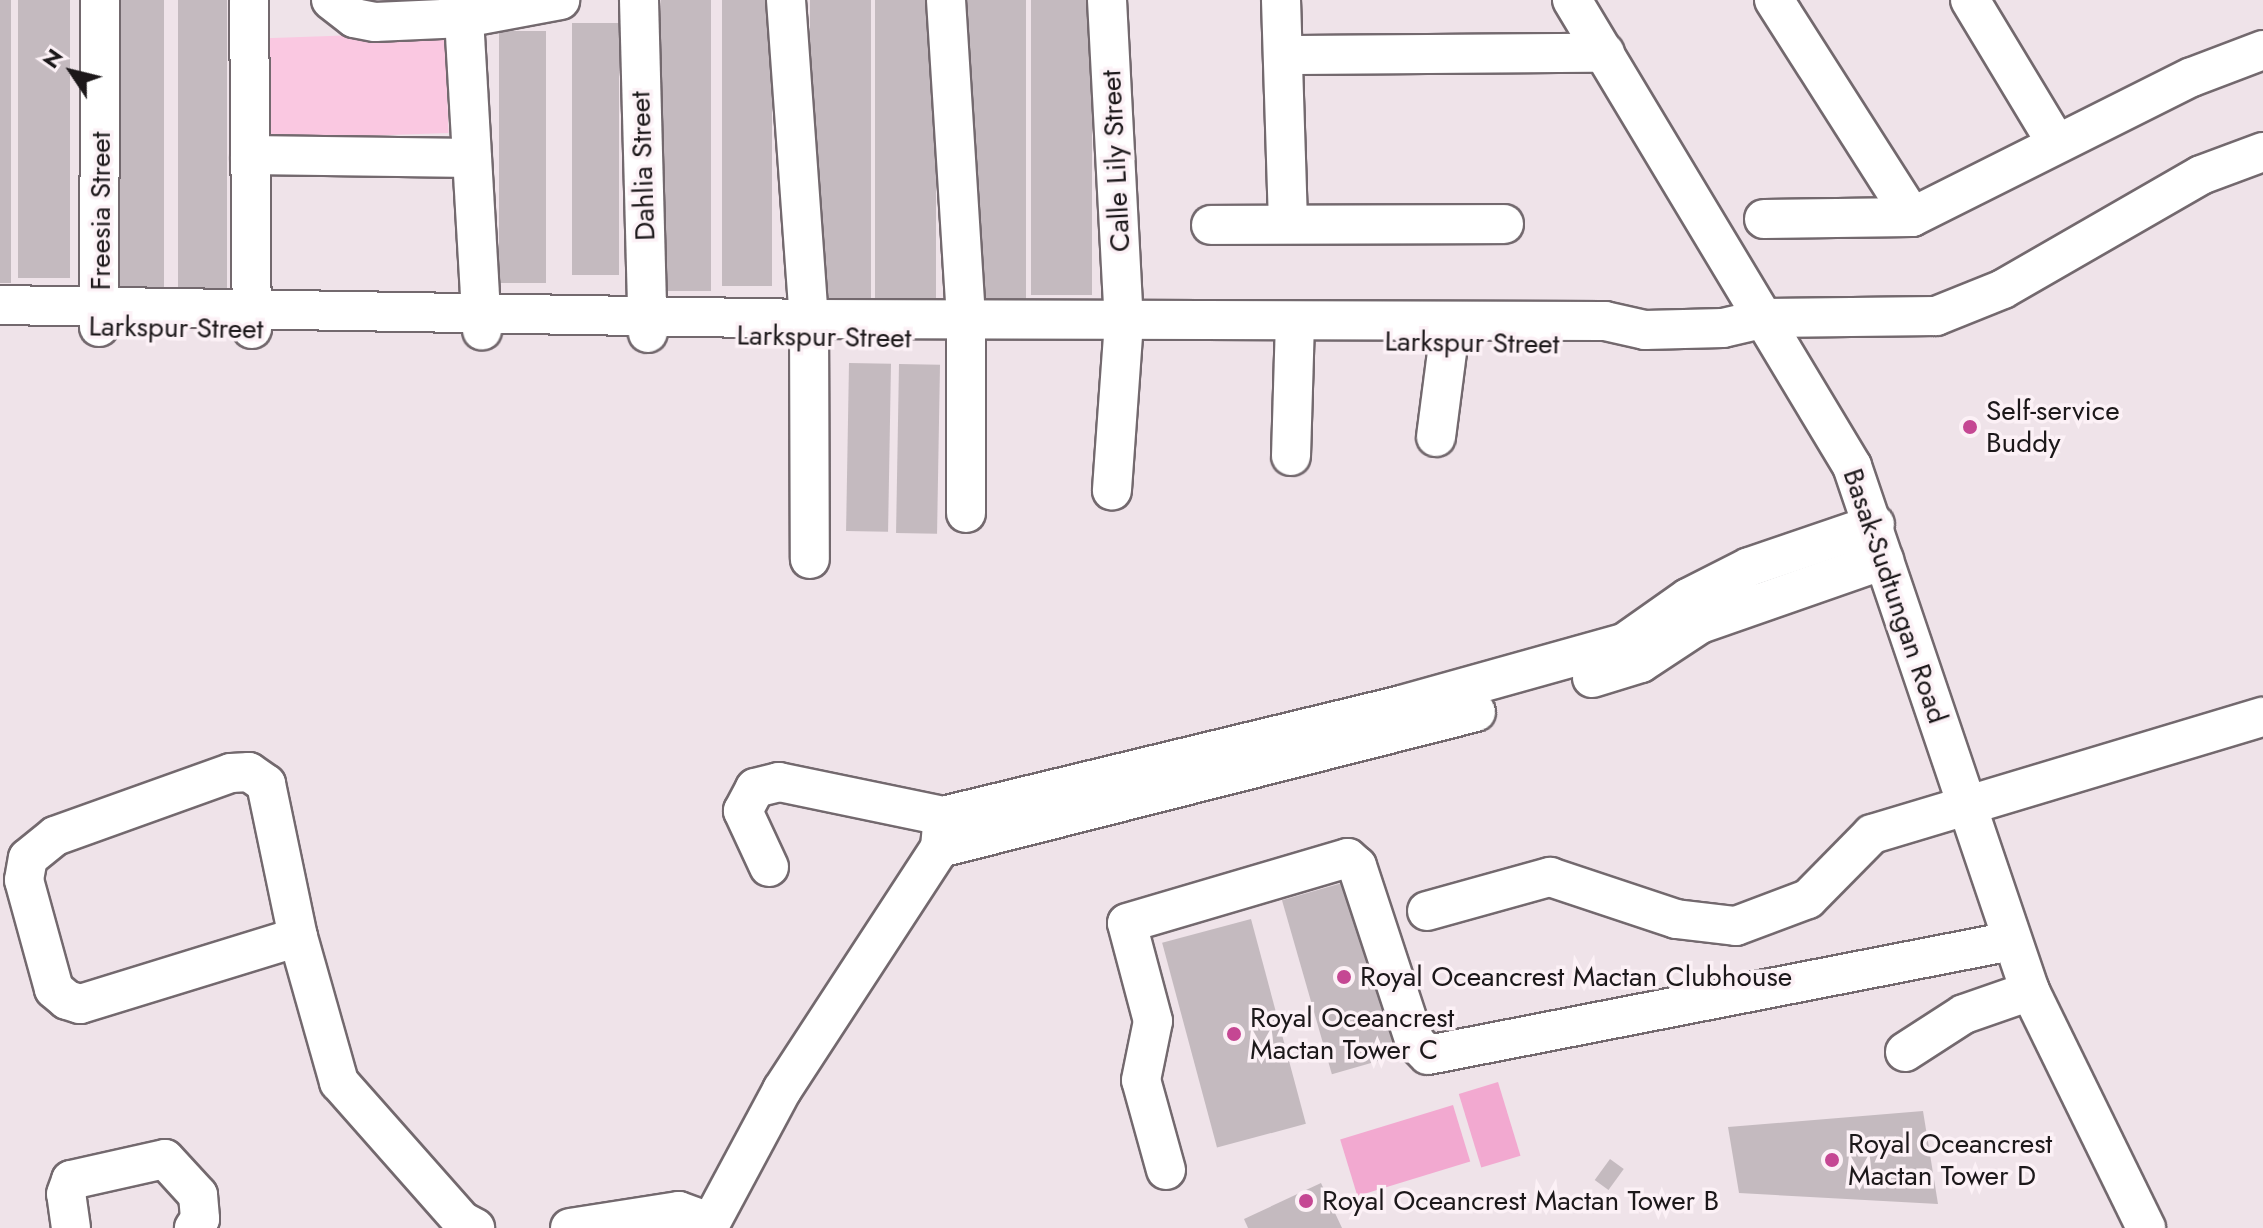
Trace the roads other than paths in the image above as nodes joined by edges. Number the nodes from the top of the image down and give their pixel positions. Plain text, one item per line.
1 (100, 0) edge
2 (249, 0) edge
3 (331, 0) edge
4 (560, 0) edge
5 (639, 0) edge
6 (786, 0) edge
7 (946, 0) edge
8 (1107, 0) edge
9 (1281, 0) edge
10 (1572, 0) edge
11 (1774, 0) edge
12 (1970, 0) edge
13 (461, 9) edge
14 (2263, 50) edge
15 (1605, 53) junction
16 (1283, 55) junction
17 (2057, 144) junction
18 (2263, 152) edge
19 (250, 155) junction
20 (472, 158) junction
21 (1912, 217) junction
22 (1764, 219) dead end
23 (1288, 224) junction
24 (1504, 224) dead end
25 (1211, 225) dead end
26 (0, 305) edge
27 (100, 316) junction
28 (1766, 318) junction
29 (252, 320) junction
30 (482, 322) junction
31 (0, 325) edge
32 (648, 325) junction
33 (809, 328) junction
34 (966, 330) junction
35 (1123, 331) junction
36 (1295, 332) junction
37 (1450, 332) junction
38 (1436, 437) dead end
39 (1291, 456) dead end
40 (1112, 491) dead end
41 (966, 513) dead end
42 (1880, 542) junction
43 (810, 559) dead end
44 (2263, 717) edge
45 (1967, 805) junction
46 (941, 832) junction
47 (769, 867) dead end
48 (1427, 911) dead end
49 (298, 937) junction
50 (2011, 941) junction
51 (2030, 991) junction
52 (1905, 1052) dead end
53 (1166, 1170) dead end
54 (709, 1225) edge
55 (71, 1228) edge
56 (194, 1228) edge
57 (475, 1228) edge
58 (570, 1228) edge
59 (2146, 1228) edge

1 - 27 street, Freesia Street
2 - 19 street
3 - 13 street
4 - 13 street
5 - 32 street, Dahlia Street
6 - 33 street
7 - 34 street
8 - 35 street, Calle Lily Street
9 - 16 street
10 - 15 street, Basak-Sudtungan Road
11 - 21 street
12 - 17 street
13 - 20 street
14 - 17 street
15 - 16 street
15 - 28 street, Basak-Sudtungan Road
16 - 23 street
17 - 21 street
18 - 28 street, Larkspur Street
19 - 20 street
19 - 29 street
20 - 30 street
21 - 22 street
23 - 24 street
23 - 25 street
26 - 27 street, Larkspur Street
27 - 29 street, Larkspur Street
27 - 31 street, Larkspur Street
28 - 37 street, Larkspur Street
28 - 42 street, Basak-Sudtungan Road
29 - 30 street, Larkspur Street
30 - 32 street, Larkspur Street
32 - 33 street, Larkspur Street
33 - 34 street, Larkspur Street
33 - 43 street
34 - 35 street, Larkspur Street
34 - 41 street
35 - 36 street, Larkspur Street
35 - 40 street, Calle Lily Street
36 - 37 street, Larkspur Street
36 - 39 street
37 - 38 street
42 - 45 street, Basak-Sudtungan Road
42 - 46 street
44 - 45 street
45 - 48 street
45 - 50 street, Basak-Sudtungan Road
46 - 47 street
46 - 54 street
49 - 49 street
49 - 57 street
50 - 51 street, Basak-Sudtungan Road
50 - 53 street
51 - 52 street
51 - 59 street, Basak-Sudtungan Road
54 - 58 street
55 - 56 street

